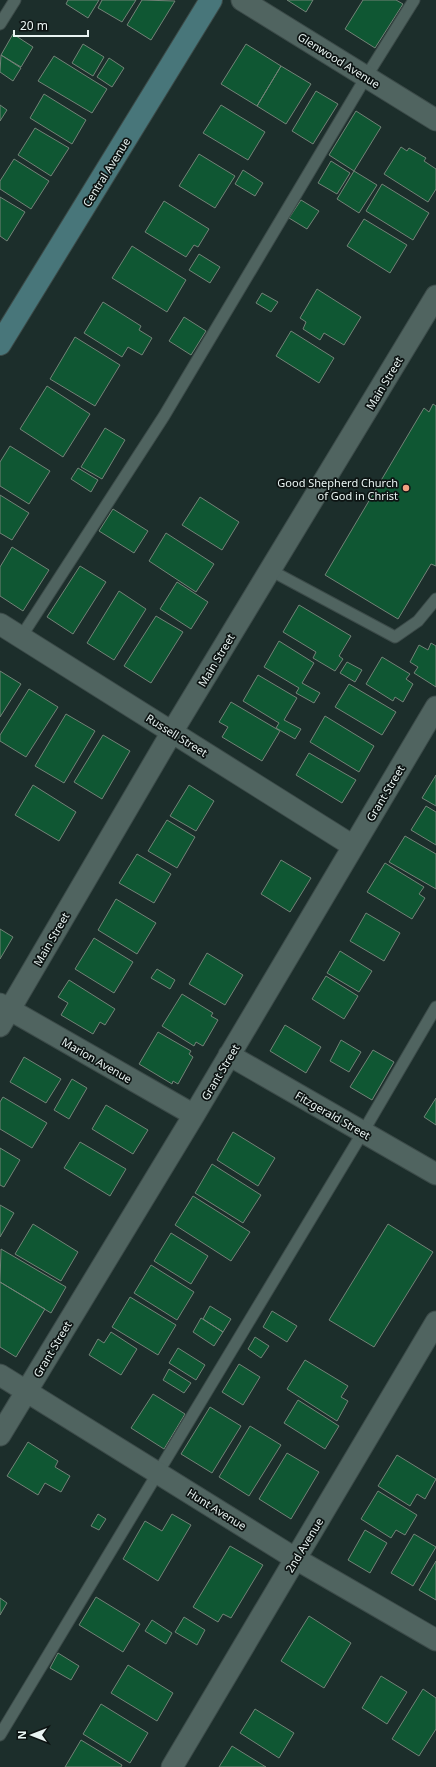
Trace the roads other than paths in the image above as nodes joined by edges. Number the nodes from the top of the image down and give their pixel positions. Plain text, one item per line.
1 (15, 0) edge
2 (211, 0) edge
3 (242, 0) edge
4 (414, 0) edge
5 (0, 24) edge
6 (366, 77) junction
7 (436, 120) edge
8 (436, 296) edge
9 (0, 344) edge
10 (270, 570) junction
11 (436, 600) edge
12 (0, 624) edge
13 (21, 637) junction
14 (436, 707) edge
15 (172, 732) junction
16 (353, 846) junction
17 (436, 1007) edge
18 (3, 1014) edge
19 (229, 1055) junction
20 (194, 1115) junction
21 (363, 1132) junction
22 (436, 1174) edge
23 (436, 1322) edge
24 (0, 1375) edge
25 (27, 1390) junction
26 (0, 1435) edge
27 (158, 1473) junction
28 (296, 1559) junction
29 (436, 1640) edge
30 (0, 1735) edge
31 (172, 1767) edge

1 - 5 lane
2 - 9 street, Central Avenue
3 - 6 street, Glenwood Avenue
4 - 6 lane
6 - 7 street, Glenwood Avenue
6 - 13 lane
8 - 10 street, Main Street
10 - 11 lane
10 - 15 street, Main Street
12 - 13 street, Russell Street
13 - 15 street, Russell Street
14 - 16 street, Grant Street
15 - 16 street, Russell Street
15 - 18 street, Main Street
16 - 19 street, Grant Street
17 - 21 lane
18 - 20 street, Marion Avenue
19 - 20 street, Grant Street
19 - 21 street, Fitzgerald Street
20 - 25 street, Grant Street
21 - 22 street, Fitzgerald Street
21 - 27 lane
23 - 28 street, 2nd Avenue
24 - 25 street, Hunt Avenue
25 - 26 street, Grant Street
25 - 27 street, Hunt Avenue
27 - 28 street, Hunt Avenue
27 - 30 lane
28 - 29 street, Hunt Avenue
28 - 31 street, 2nd Avenue

